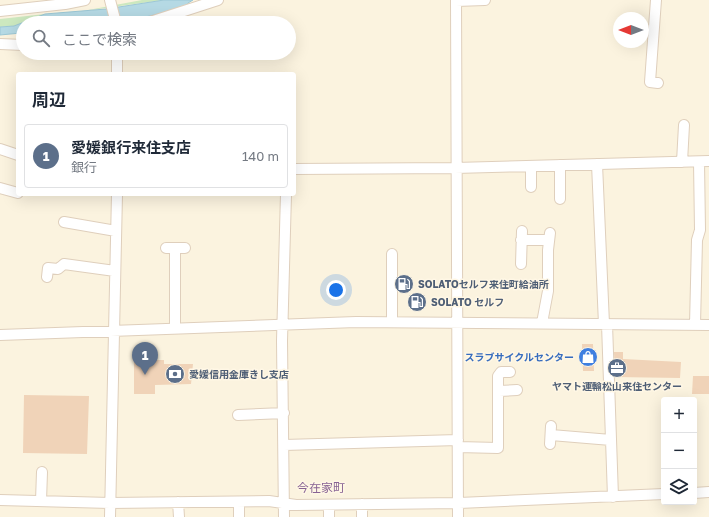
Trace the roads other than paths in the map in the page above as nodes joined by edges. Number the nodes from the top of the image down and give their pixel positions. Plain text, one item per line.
1 (85, 0) edge
2 (110, 0) edge
3 (218, 0) edge
4 (456, 0) edge
5 (485, 0) edge
6 (656, 0) edge
7 (0, 10) edge
8 (114, 16) edge
9 (169, 16) edge
10 (0, 44) edge
11 (16, 45) edge
12 (117, 60) edge
13 (117, 72) edge
14 (658, 83) dead end
15 (684, 125) dead end
16 (0, 149) edge
17 (16, 154) edge
18 (682, 162) junction
19 (704, 162) edge
20 (597, 164) junction
21 (560, 165) junction
22 (531, 166) junction
23 (456, 168) junction
24 (296, 169) edge
25 (532, 187) dead end
26 (0, 188) edge
27 (16, 192) edge
28 (117, 196) edge
29 (286, 196) edge
30 (560, 198) dead end
31 (64, 222) dead end
32 (116, 231) junction
33 (175, 248) dead end
34 (392, 254) dead end
35 (521, 264) dead end
36 (115, 271) junction
37 (47, 277) dead end
38 (392, 322) junction
39 (457, 322) junction
40 (542, 323) junction
41 (605, 324) junction
42 (283, 325) junction
43 (695, 325) junction
44 (709, 325) edge
45 (175, 329) junction
46 (113, 332) junction
47 (0, 335) edge
48 (510, 372) dead end
49 (499, 390) junction
50 (517, 390) dead end
51 (284, 413) junction
52 (238, 415) dead end
53 (551, 435) dead end
54 (611, 440) junction
55 (458, 443) junction
56 (284, 445) junction
57 (42, 472) dead end
58 (709, 492) edge
59 (697, 493) edge
60 (661, 494) edge
61 (613, 497) junction
62 (0, 500) edge
63 (41, 501) junction
64 (178, 502) junction
65 (239, 502) junction
66 (110, 503) junction
67 (284, 503) junction
68 (458, 503) junction
69 (362, 504) junction
70 (329, 505) junction
71 (110, 517) edge
72 (179, 517) edge
73 (239, 517) edge
74 (284, 517) edge
75 (329, 517) edge
76 (362, 517) edge
77 (458, 517) edge

1 - 7 street
2 - 8 street
3 - 9 street
4 - 5 street
4 - 23 street
6 - 14 street
10 - 11 street
12 - 13 street
15 - 18 street
16 - 17 street
18 - 19 street
18 - 20 street
19 - 43 street
20 - 21 street
20 - 41 street
21 - 22 street
21 - 30 street
22 - 23 street
22 - 25 street
23 - 24 street
23 - 39 street
26 - 27 street
28 - 32 street
29 - 42 street
31 - 32 street
32 - 36 street
33 - 45 street
34 - 38 street
35 - 40 street
36 - 37 street
36 - 46 street
38 - 39 street
38 - 42 street
39 - 40 street
39 - 55 street
40 - 41 street
41 - 43 street
41 - 54 street
42 - 45 street
42 - 51 street
43 - 44 street
45 - 46 street
46 - 47 street
46 - 66 street
48 - 49 street
49 - 50 street
49 - 55 street
51 - 52 street
51 - 56 street
53 - 54 street
54 - 61 street
55 - 56 street
55 - 68 street
56 - 67 street
57 - 63 street
58 - 59 street
60 - 61 street
61 - 68 street
62 - 63 street
63 - 66 street
64 - 65 street
64 - 66 street
64 - 72 street
65 - 67 street
65 - 73 street
66 - 71 street
67 - 70 street
67 - 74 street
68 - 69 street
68 - 77 street
69 - 70 street
69 - 76 street
70 - 75 street

